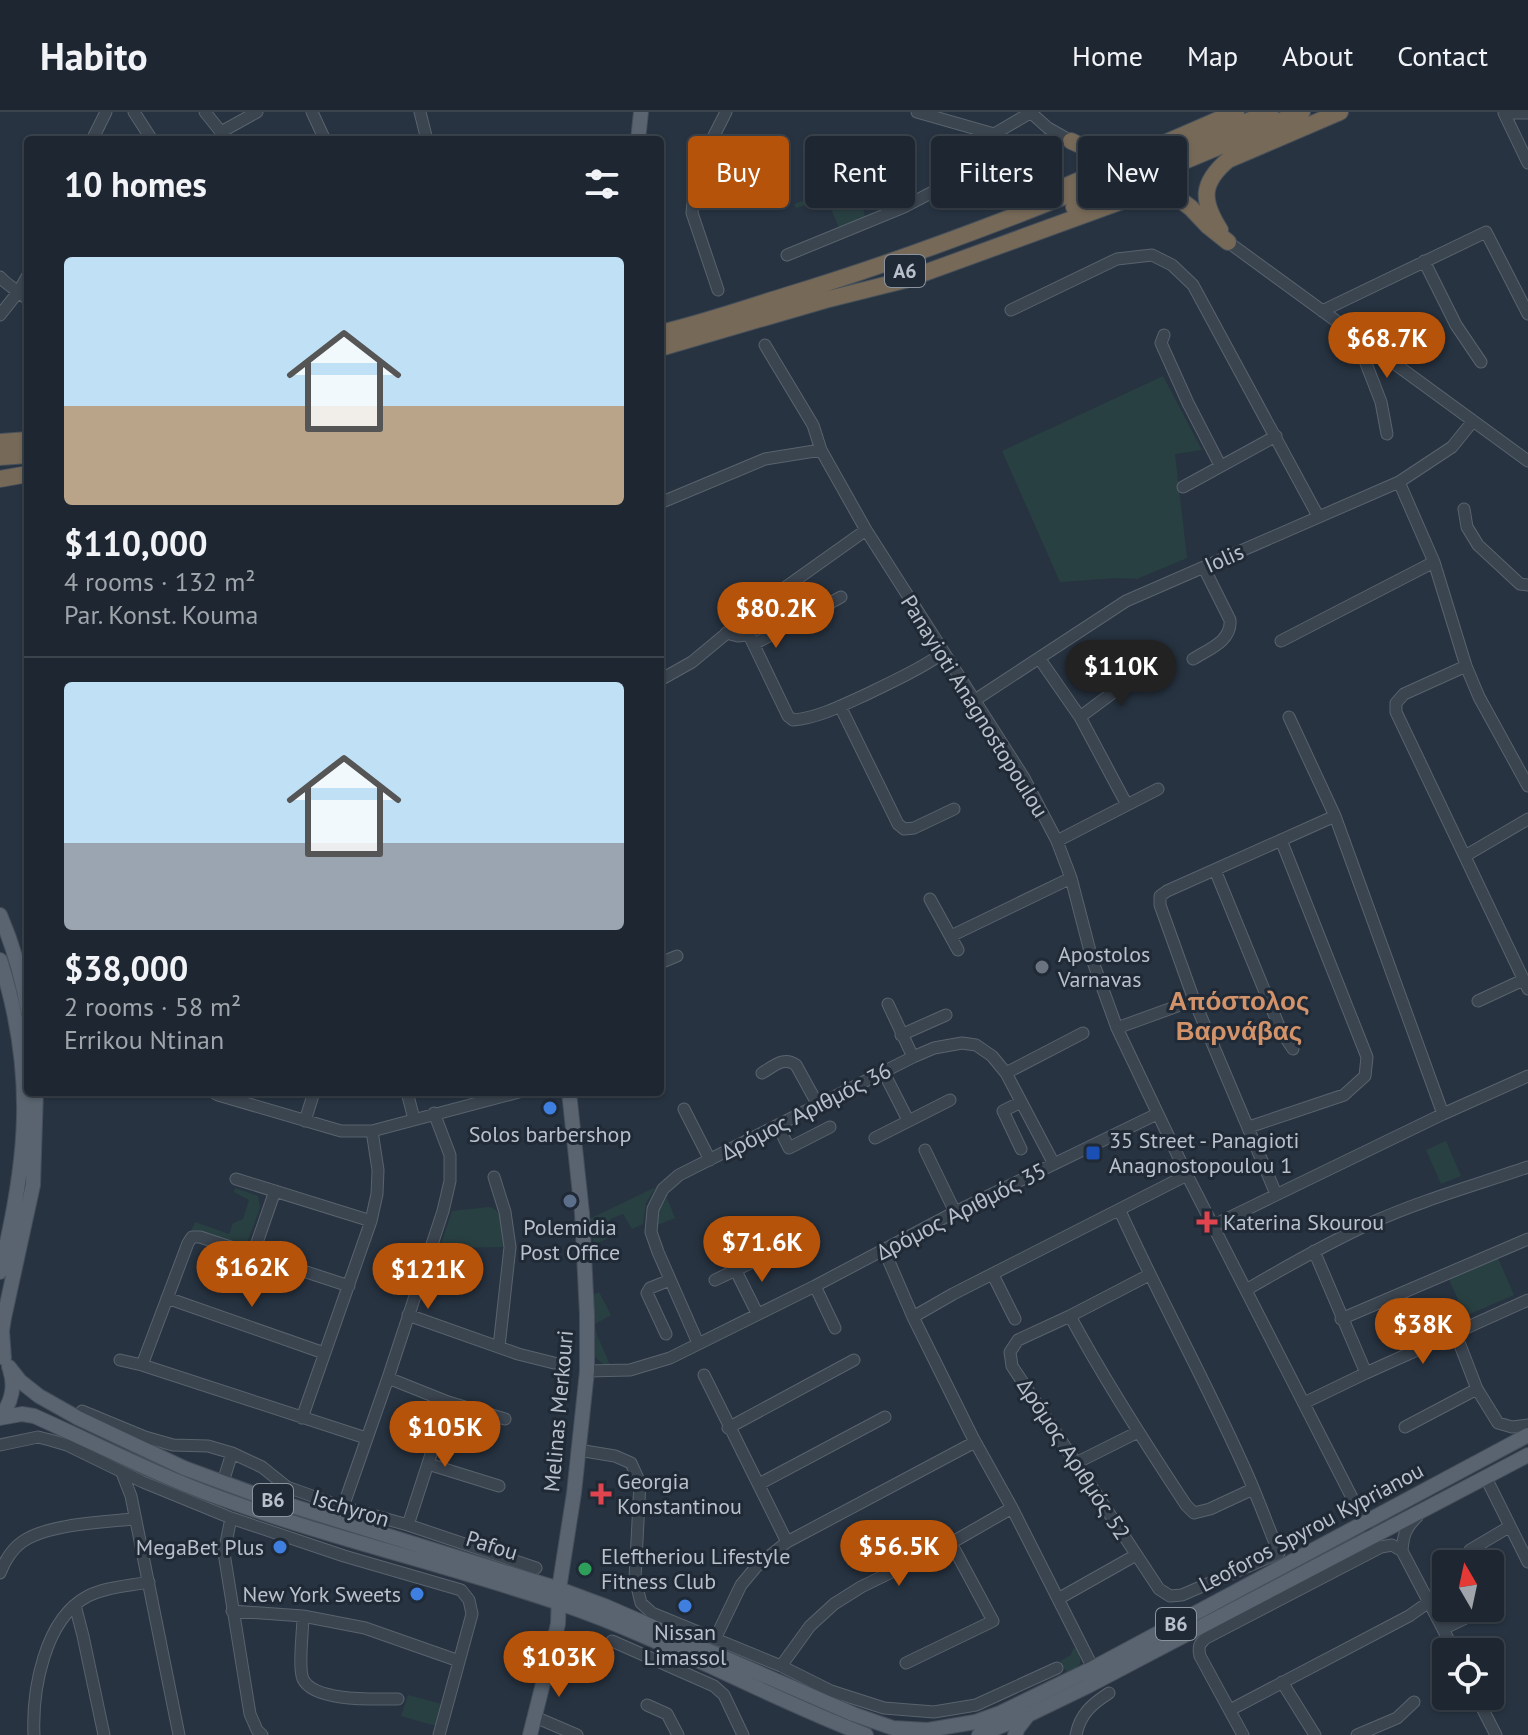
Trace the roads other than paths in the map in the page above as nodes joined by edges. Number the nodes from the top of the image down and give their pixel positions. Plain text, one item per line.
1 (106, 112) edge
2 (134, 112) edge
3 (205, 112) edge
4 (257, 112) edge
5 (312, 112) edge
6 (420, 112) edge
7 (641, 112) edge
8 (726, 112) edge
9 (917, 112) edge
10 (1030, 112) edge
11 (1236, 112) edge
12 (1270, 112) edge
13 (1302, 112) edge
14 (1340, 112) edge
15 (1504, 113) edge
16 (1528, 113) edge
17 (994, 134) junction
18 (94, 136) edge
19 (149, 136) edge
20 (222, 136) edge
21 (323, 136) edge
22 (426, 136) edge
23 (638, 136) edge
24 (1179, 136) edge
25 (1271, 140) junction
26 (1071, 141) joint
27 (1078, 144) edge
28 (1187, 161) edge
29 (1528, 163) edge
30 (1187, 169) edge
31 (1078, 180) edge
32 (1078, 205) edge
33 (978, 231) junction
34 (1228, 242) junction
35 (787, 255) dead end
36 (1424, 261) junction
37 (0, 277) edge
38 (718, 290) dead end
39 (24, 295) edge
40 (825, 300) junction
41 (1011, 310) dead end
42 (1322, 311) junction
43 (1528, 314) edge
44 (0, 315) edge
45 (710, 326) junction
46 (664, 332) edge
47 (1355, 334) junction
48 (1164, 335) dead end
49 (765, 345) dead end
50 (664, 346) edge
51 (1481, 362) dead end
52 (1473, 421) junction
53 (0, 431) edge
54 (24, 431) edge
55 (1387, 434) dead end
56 (1276, 436) junction
57 (24, 440) edge
58 (0, 442) edge
59 (821, 450) junction
60 (24, 455) edge
61 (0, 457) edge
62 (1528, 461) edge
63 (1220, 465) junction
64 (24, 475) edge
65 (0, 479) edge
66 (1399, 482) junction
67 (1183, 487) dead end
68 (664, 501) edge
69 (1464, 509) dead end
70 (1318, 516) junction
71 (866, 530) junction
72 (1434, 562) junction
73 (1204, 568) junction
74 (1528, 586) edge
75 (841, 597) dead end
76 (726, 633) junction
77 (1281, 641) dead end
78 (754, 644) junction
79 (943, 653) junction
80 (1039, 658) junction
81 (1193, 659) dead end
82 (1466, 666) junction
83 (1142, 671) dead end
84 (664, 678) edge
85 (975, 700) junction
86 (840, 706) junction
87 (1080, 717) junction
88 (1289, 717) dead end
89 (1528, 786) edge
90 (1158, 789) dead end
91 (1127, 805) junction
92 (954, 809) dead end
93 (1335, 816) junction
94 (1528, 819) edge
95 (1281, 840) junction
96 (1057, 841) junction
97 (1465, 856) junction
98 (1215, 870) junction
99 (1071, 878) junction
100 (930, 899) dead end
101 (0, 915) edge
102 (951, 936) junction
103 (958, 950) dead end
104 (677, 956) dead end
105 (0, 960) edge
106 (664, 961) edge
107 (1526, 984) edge
108 (24, 987) edge
109 (1194, 1000) junction
110 (1478, 1001) dead end
111 (888, 1004) dead end
112 (946, 1015) dead end
113 (1117, 1028) junction
114 (1083, 1033) dead end
115 (901, 1035) junction
116 (1293, 1049) dead end
117 (913, 1057) junction
118 (762, 1073) dead end
119 (884, 1073) junction
120 (1006, 1073) junction
121 (1528, 1076) edge
122 (24, 1094) edge
123 (24, 1096) edge
124 (36, 1096) edge
125 (221, 1096) edge
126 (313, 1096) edge
127 (408, 1096) edge
128 (503, 1096) edge
129 (569, 1096) edge
130 (950, 1100) dead end
131 (1021, 1102) junction
132 (818, 1105) junction
133 (684, 1109) dead end
134 (434, 1113) junction
135 (1157, 1114) junction
136 (1443, 1114) junction
137 (414, 1119) junction
138 (908, 1120) junction
139 (305, 1121) junction
140 (778, 1126) junction
141 (830, 1127) dead end
142 (1249, 1127) junction
143 (372, 1131) junction
144 (875, 1138) dead end
145 (1021, 1149) dead end
146 (925, 1150) dead end
147 (710, 1160) junction
148 (1054, 1164) junction
149 (1528, 1167) edge
150 (1187, 1175) junction
151 (494, 1177) dead end
152 (236, 1179) dead end
153 (275, 1191) junction
154 (1276, 1194) junction
155 (1120, 1211) junction
156 (955, 1212) junction
157 (371, 1221) junction
158 (1212, 1226) junction
159 (1528, 1239) edge
160 (788, 1245) dead end
161 (884, 1250) junction
162 (1314, 1251) junction
163 (253, 1254) junction
164 (736, 1271) junction
165 (0, 1272) edge
166 (993, 1275) junction
167 (1149, 1275) junction
168 (670, 1280) junction
169 (715, 1280) dead end
170 (349, 1286) junction
171 (815, 1286) junction
172 (1246, 1290) junction
173 (167, 1298) junction
174 (1527, 1304) edge
175 (757, 1313) junction
176 (408, 1315) junction
177 (1070, 1316) junction
178 (913, 1317) junction
179 (1015, 1319) dead end
180 (1341, 1319) junction
181 (835, 1328) dead end
182 (1455, 1332) junction
183 (666, 1334) dead end
184 (698, 1343) junction
185 (499, 1347) junction
186 (324, 1353) junction
187 (4, 1360) edge
188 (120, 1360) dead end
189 (854, 1360) dead end
190 (554, 1363) dead end
191 (142, 1365) junction
192 (587, 1371) junction
193 (1366, 1373) junction
194 (704, 1375) dead end
195 (388, 1378) junction
196 (1477, 1389) junction
197 (448, 1402) junction
198 (1304, 1403) junction
199 (82, 1411) dead end
200 (885, 1417) dead end
201 (0, 1418) edge
202 (302, 1418) junction
203 (505, 1419) dead end
204 (1528, 1425) edge
205 (1405, 1427) dead end
206 (728, 1428) junction
207 (1138, 1432) junction
208 (1528, 1435) edge
209 (366, 1438) junction
210 (975, 1442) junction
211 (0, 1445) edge
212 (98, 1446) junction
213 (578, 1450) junction
214 (232, 1453) junction
215 (1528, 1455) edge
216 (105, 1463) junction
217 (1076, 1463) junction
218 (428, 1464) junction
219 (122, 1473) junction
220 (1486, 1478) junction
221 (143, 1482) junction
222 (223, 1482) junction
223 (759, 1484) junction
224 (499, 1486) dead end
225 (1253, 1489) junction
226 (131, 1496) junction
227 (343, 1507) junction
228 (1012, 1508) junction
229 (1425, 1509) junction
230 (231, 1518) junction
231 (134, 1519) junction
232 (1364, 1523) junction
233 (408, 1525) junction
234 (1509, 1527) junction
235 (1373, 1536) junction
236 (787, 1542) junction
237 (951, 1543) junction
238 (1470, 1550) dead end
239 (1402, 1551) junction
240 (1136, 1555) junction
241 (1528, 1562) edge
242 (536, 1568) dead end
243 (0, 1573) edge
244 (149, 1582) junction
245 (490, 1582) junction
246 (461, 1590) junction
247 (560, 1596) junction
248 (1058, 1599) junction
249 (1429, 1602) junction
250 (75, 1605) junction
251 (232, 1611) junction
252 (303, 1616) junction
253 (1457, 1622) edge
254 (1443, 1629) junction
255 (1448, 1638) edge
256 (715, 1639) junction
257 (612, 1641) dead end
258 (459, 1661) junction
259 (906, 1663) dead end
260 (781, 1666) junction
261 (1057, 1668) dead end
262 (1093, 1668) junction
263 (1282, 1682) junction
264 (1109, 1693) dead end
265 (398, 1699) dead end
266 (1414, 1702) dead end
267 (647, 1705) dead end
268 (1230, 1710) junction
269 (1483, 1710) edge
270 (1028, 1715) junction
271 (535, 1717) junction
272 (983, 1729) edge
273 (34, 1735) edge
274 (104, 1735) edge
275 (179, 1735) edge
276 (262, 1735) edge
277 (439, 1735) edge
278 (530, 1735) edge
279 (577, 1735) edge
280 (678, 1735) edge
281 (743, 1735) edge
282 (866, 1735) edge
283 (1015, 1735) edge
284 (1076, 1735) edge
285 (1243, 1735) edge
286 (1315, 1735) edge
287 (1357, 1735) edge
288 (1496, 1735) edge

1 - 18 street
2 - 19 street
3 - 20 street
4 - 20 street
5 - 21 street
6 - 22 street
7 - 23 main road
8 - 38 street
9 - 17 street
10 - 17 street
10 - 26 street
11 - 24 highway
12 - 33 highway, A6
13 - 28 highway, A6
14 - 25 highway
15 - 16 street
15 - 29 street
17 - 35 street
25 - 30 highway
25 - 34 highway
26 - 27 highway
31 - 33 highway
32 - 40 highway, A6
33 - 45 highway, A6
34 - 40 highway
34 - 42 street
36 - 42 street
36 - 43 street
36 - 51 street
37 - 39 street
39 - 44 street
40 - 45 highway, A6
41 - 56 street
42 - 47 street
45 - 46 highway, A6
45 - 50 highway, A6
47 - 52 street
47 - 55 street
48 - 63 street
49 - 59 street, Panayioti Anagnostopoulou
52 - 62 street
52 - 66 street, Iolis
53 - 54 highway
56 - 63 street
56 - 70 street
57 - 58 highway
59 - 68 street
59 - 71 street, Panayioti Anagnostopoulou
60 - 61 highway
63 - 67 street
64 - 65 highway
66 - 70 street, Iolis
66 - 72 street
69 - 74 street
70 - 73 street, Iolis
71 - 76 street
71 - 79 street, Panayioti Anagnostopoulou
72 - 77 street
72 - 82 street
73 - 80 street, Iolis
73 - 81 street
75 - 78 street
76 - 78 street
76 - 84 street
78 - 86 street
79 - 85 street, Panayioti Anagnostopoulou
79 - 86 street
80 - 85 street, Iolis
80 - 87 street
82 - 89 street
82 - 97 street
83 - 87 street
85 - 96 street, Panayioti Anagnostopoulou
86 - 92 street
87 - 91 street
88 - 93 street
90 - 91 street
91 - 96 street
93 - 95 street
93 - 136 street
94 - 97 street
95 - 98 street
95 - 142 street
96 - 99 street, Panayioti Anagnostopoulou
97 - 107 street
98 - 109 street
98 - 116 street
99 - 102 street
99 - 113 street, Panayioti Anagnostopoulou
100 - 102 street
101 - 108 main road
102 - 103 street
104 - 106 street
105 - 122 main road
107 - 110 street
109 - 113 street
109 - 142 street
111 - 115 street
112 - 115 street
113 - 135 street, Panayioti Anagnostopoulou
114 - 120 street
115 - 117 street
117 - 119 street, Δρόμος Αριθμός 36
117 - 120 street, Δρόμος Αριθμός 36
118 - 132 street
119 - 132 street, Δρόμος Αριθμός 36
119 - 138 street
120 - 131 street, Δρόμος Αριθμός 36
121 - 136 street
123 - 165 main road
124 - 187 main road
125 - 139 street
126 - 139 street
127 - 137 street
128 - 134 street
129 - 192 main road, Melinas Merkouri
130 - 138 street
131 - 145 street
131 - 148 street, Δρόμος Αριθμός 36
132 - 140 street, Δρόμος Αριθμός 36
133 - 147 street
134 - 137 street
134 - 176 street
135 - 148 street, Δρόμος Αριθμός 35
135 - 150 street, Panayioti Anagnostopoulou
136 - 154 street
137 - 143 street
138 - 144 street
139 - 143 street
140 - 141 street
140 - 147 street, Δρόμος Αριθμός 36
142 - 154 street
143 - 157 street
146 - 156 street
147 - 168 street, Δρόμος Αριθμός 36
148 - 156 street, Δρόμος Αριθμός 35
149 - 162 street
150 - 155 street
150 - 158 street, Panayioti Anagnostopoulou
151 - 185 street
152 - 153 street
153 - 157 street
153 - 163 street
154 - 158 street
155 - 166 street
155 - 167 street
156 - 161 street, Δρόμος Αριθμός 35
157 - 170 street
158 - 172 street, Panayioti Anagnostopoulou
159 - 180 street
160 - 164 street
161 - 171 street, Δρόμος Αριθμός 35
161 - 178 street
162 - 172 street
162 - 180 street
163 - 170 street
163 - 173 street
164 - 169 street
164 - 175 street
166 - 178 street
166 - 179 street
167 - 177 street, Δρόμος Αριθμός 52
167 - 225 street
168 - 183 street
168 - 184 street, Δρόμος Αριθμός 36
170 - 186 street
171 - 175 street, Δρόμος Αριθμός 35
171 - 181 street
172 - 198 street, Panayioti Anagnostopoulou
173 - 186 street
173 - 191 street
174 - 182 street
175 - 184 street, Δρόμος Αριθμός 35
176 - 185 street
176 - 195 street
177 - 207 street
177 - 217 street, Δρόμος Αριθμός 52
178 - 210 street
180 - 193 street
182 - 193 street
182 - 196 street
184 - 192 street, Δρόμος Αριθμός 35
185 - 190 street
186 - 202 street
187 - 201 main road, B6
187 - 222 main road, Pafou / B6
188 - 191 street
189 - 206 street
191 - 202 street
192 - 213 main road, Melinas Merkouri
193 - 198 street
194 - 206 street
195 - 197 street
195 - 209 street
196 - 204 street
196 - 205 street
197 - 203 street
197 - 218 street
198 - 232 street, Panayioti Anagnostopoulou
199 - 214 street, Ischyron
200 - 223 street
201 - 212 main road, Pafou / B6
202 - 209 street
206 - 223 street
207 - 217 street
207 - 225 street
208 - 232 main road, Leoforos Spyrou Kyprianou / B6
209 - 227 street
210 - 228 street
210 - 236 street
211 - 216 street
212 - 216 street
212 - 245 main road, Pafou / B6
213 - 247 main road, Melinas Merkouri
213 - 256 street
214 - 222 street
214 - 227 street, Ischyron
215 - 220 main road, Leoforos Spyrou Kyprianou / B6
216 - 219 street
217 - 240 street, Δρόμος Αριθμός 52
218 - 224 street
218 - 233 street
219 - 221 street
219 - 226 street
220 - 229 main road, Leoforos Spyrou Kyprianou / B6
220 - 234 street
221 - 226 street
221 - 230 street
222 - 247 main road, Pafou / B6
223 - 236 street
225 - 240 street, Δρόμος Αριθμός 52
226 - 231 street
227 - 233 street, Ischyron
228 - 237 street
228 - 248 street
229 - 235 main road, Leoforos Spyrou Kyprianou / B6
229 - 239 street
230 - 246 street
230 - 251 street
231 - 243 street
231 - 244 street
232 - 235 street, Panayioti Anagnostopoulou
232 - 262 main road, Leoforos Spyrou Kyprianou / B6
233 - 242 street, Ischyron
234 - 238 street
234 - 241 street
235 - 270 main road, Leoforos Spyrou Kyprianou / B6
236 - 256 street
237 - 259 street
237 - 260 street
239 - 249 street
239 - 268 street
240 - 248 street
244 - 250 street
244 - 275 street
245 - 246 street
245 - 247 main road, Pafou / B6
246 - 258 street
247 - 271 main road, Melinas Merkouri
247 - 272 main road, Pafou / B6
247 - 282 main road, Pafou / B6
248 - 262 street
249 - 254 street
249 - 263 street
250 - 273 street
250 - 274 street
251 - 252 street
251 - 276 street
252 - 258 street
252 - 265 street
253 - 254 street
254 - 255 street
256 - 260 street
257 - 281 street
258 - 277 street
260 - 261 street
262 - 272 main road, Leoforos Spyrou Kyprianou / B6
263 - 268 street
263 - 286 street
264 - 284 street
266 - 287 street
267 - 280 street
268 - 285 street
269 - 288 street
270 - 272 main road, Leoforos Spyrou Kyprianou / B6
270 - 283 main road
271 - 278 main road, Melinas Merkouri
271 - 279 street

